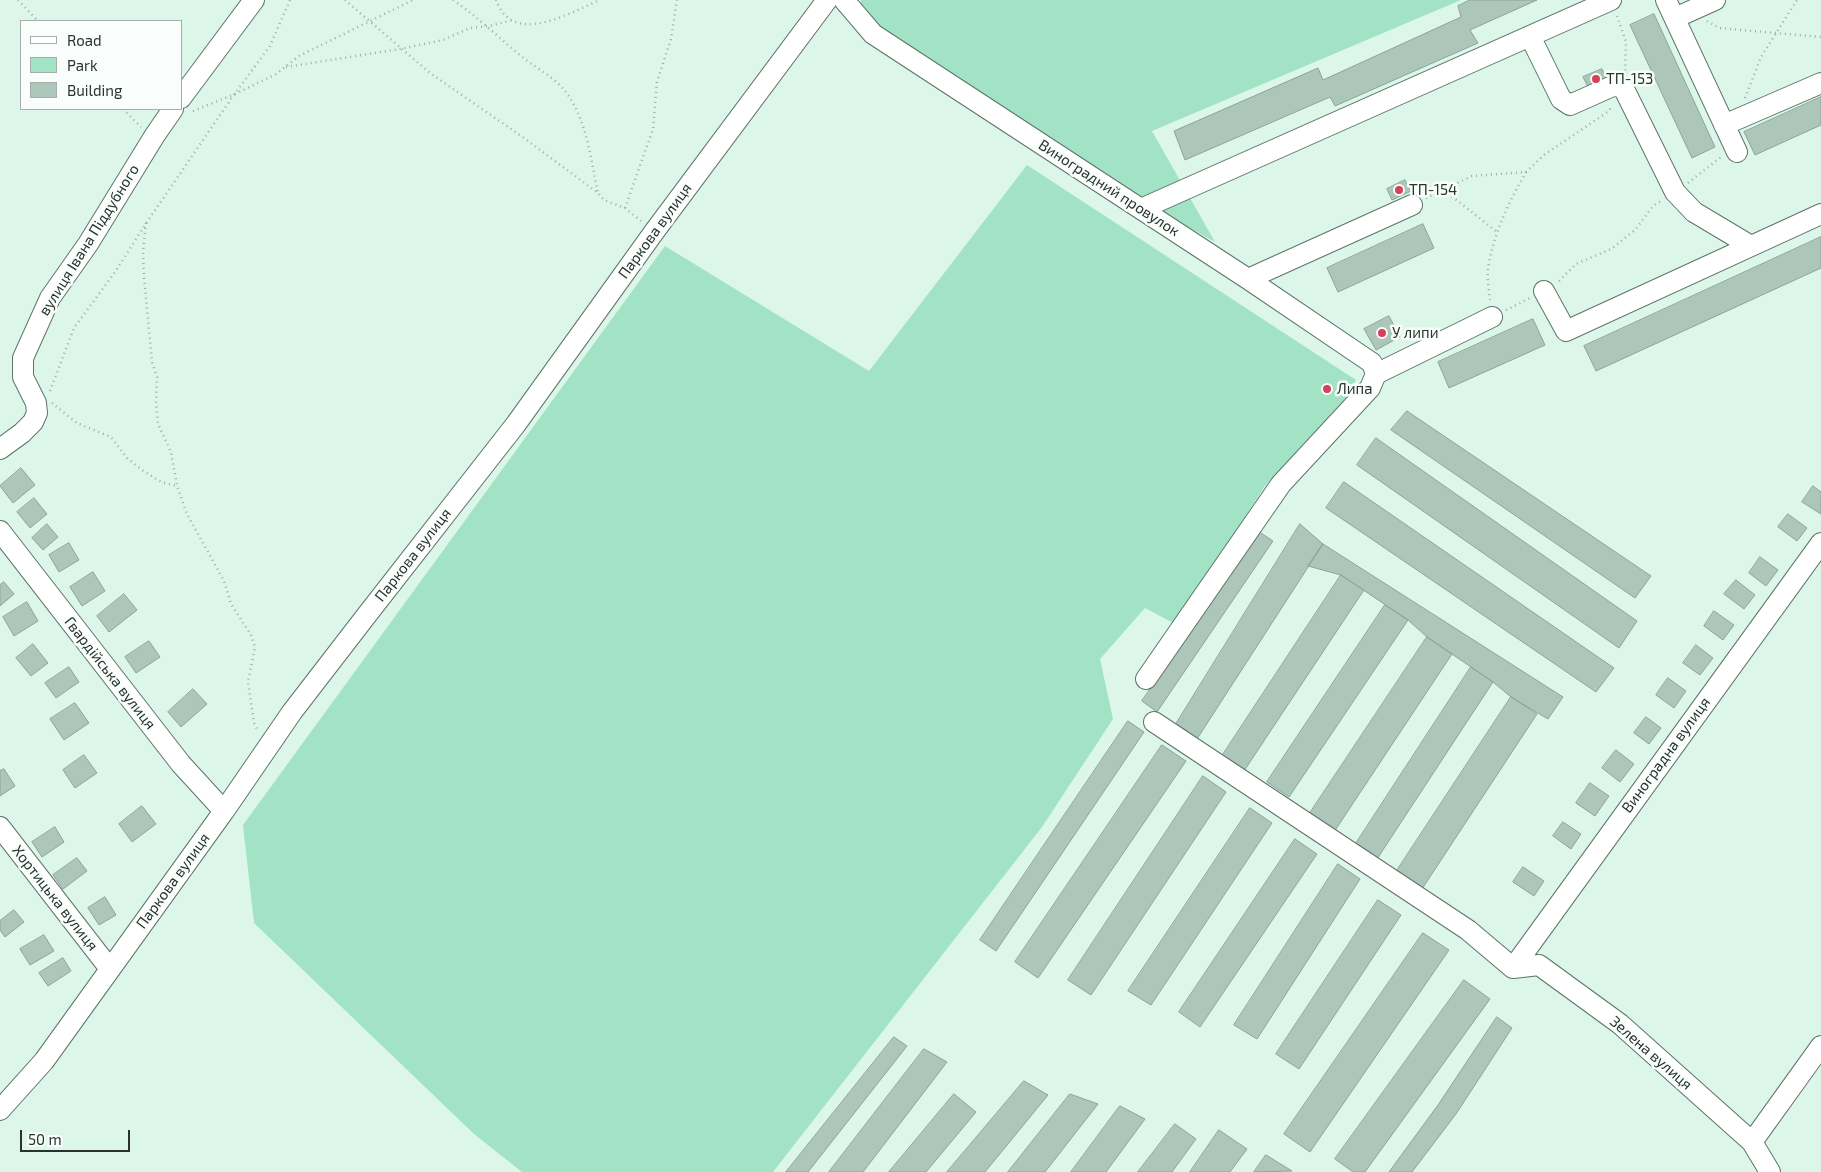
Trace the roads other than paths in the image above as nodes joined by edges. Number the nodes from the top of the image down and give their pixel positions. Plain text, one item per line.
1 (254, 0) edge
2 (827, 0) edge
3 (844, 0) edge
4 (1715, 0) edge
5 (1613, 4) edge
6 (1676, 10) edge
7 (1530, 36) junction
8 (1821, 83) edge
9 (182, 98) edge
10 (173, 110) edge
11 (1730, 122) junction
12 (1736, 150) road end
13 (1412, 204) road end
14 (1141, 209) junction
15 (1821, 214) edge
16 (1752, 246) junction
17 (1248, 279) junction
18 (1544, 291) road end
19 (1492, 317) road end
20 (1376, 374) junction
21 (0, 449) edge
22 (0, 531) edge
23 (1821, 543) edge
24 (1813, 565) edge
25 (1146, 679) dead end
26 (1154, 722) dead end
27 (224, 811) junction
28 (0, 826) edge
29 (1512, 968) junction
30 (110, 969) junction
31 (1821, 1046) edge
32 (0, 1110) edge
33 (1752, 1142) junction
34 (1770, 1172) edge

1 - 9 street, вулиця Івана Піддубного
2 - 27 street, Паркова вулиця
3 - 14 street, Виноградний провулок
4 - 6 street
5 - 7 street
6 - 11 street
7 - 14 street
7 - 16 street
8 - 11 street
10 - 21 street, вулиця Івана Піддубного
11 - 12 street
13 - 17 street
14 - 17 street, Виноградний провулок
15 - 16 street
16 - 18 street
17 - 20 street, Виноградний провулок
19 - 20 street
20 - 25 street
22 - 27 street, Гвардійська вулиця
23 - 24 street, Виноградна вулиця
24 - 29 street, Виноградна вулиця
26 - 29 street
27 - 30 street, Паркова вулиця
28 - 30 street, Хортицька вулиця
29 - 33 street, Зелена вулиця
30 - 32 street, Паркова вулиця
31 - 33 street
33 - 34 street, Зелена вулиця

